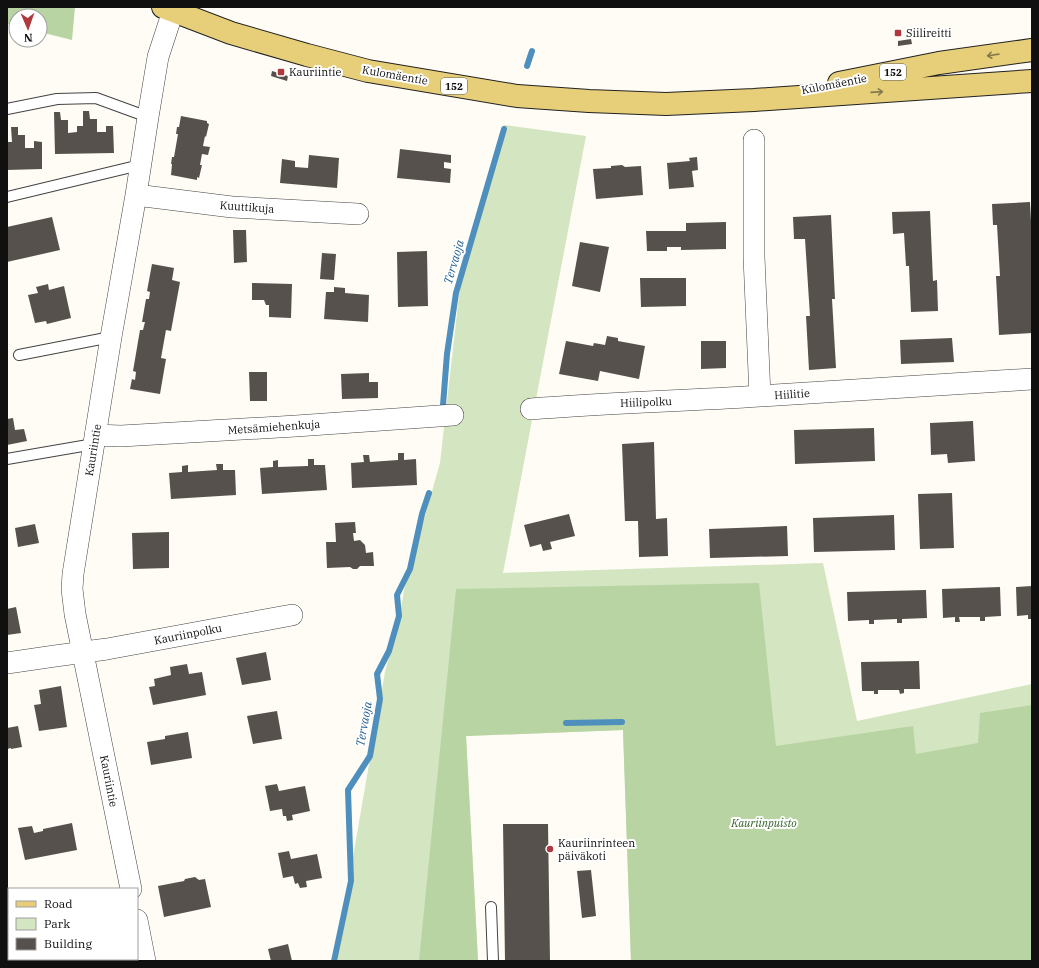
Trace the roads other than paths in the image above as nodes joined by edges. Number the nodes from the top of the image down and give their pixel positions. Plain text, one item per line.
1 (168, 9) edge
2 (1032, 50) edge
3 (1032, 81) edge
4 (754, 100) junction
5 (7, 109) edge
6 (148, 117) junction
7 (754, 140) dead end
8 (140, 165) junction
9 (136, 195) junction
10 (7, 197) edge
11 (358, 214) dead end
12 (111, 337) junction
13 (19, 355) dead end
14 (1032, 379) edge
15 (760, 396) junction
16 (531, 408) dead end
17 (453, 415) dead end
18 (94, 440) junction
19 (7, 459) edge
20 (292, 614) dead end
21 (83, 652) junction
22 (7, 664) edge
23 (131, 888) edge
24 (491, 907) dead end
25 (138, 925) edge
26 (145, 961) edge
27 (493, 961) edge

1 - 4 main road, Kulomäentie / 152
1 - 6 street, Kauriintie
2 -> 4 main road, Kulomäentie / 152
4 -> 3 main road, Kulomäentie / 152
5 - 6 lane
6 - 8 street, Kauriintie
7 - 15 street, Hiilitie
8 - 9 street, Kauriintie
8 - 10 lane
9 - 11 street, Kuuttikuja
9 - 12 street, Kauriintie
12 - 13 lane
12 - 18 street, Kauriintie
14 - 15 street, Hiilitie
15 - 16 street, Hiilipolku
17 - 18 street, Metsämiehenkuja
18 - 19 lane
18 - 21 street, Kauriintie
20 - 21 street, Kauriinpolku
21 - 22 street, Kauriinpolku
21 - 23 street, Kauriintie
24 - 27 lane
25 - 26 street

